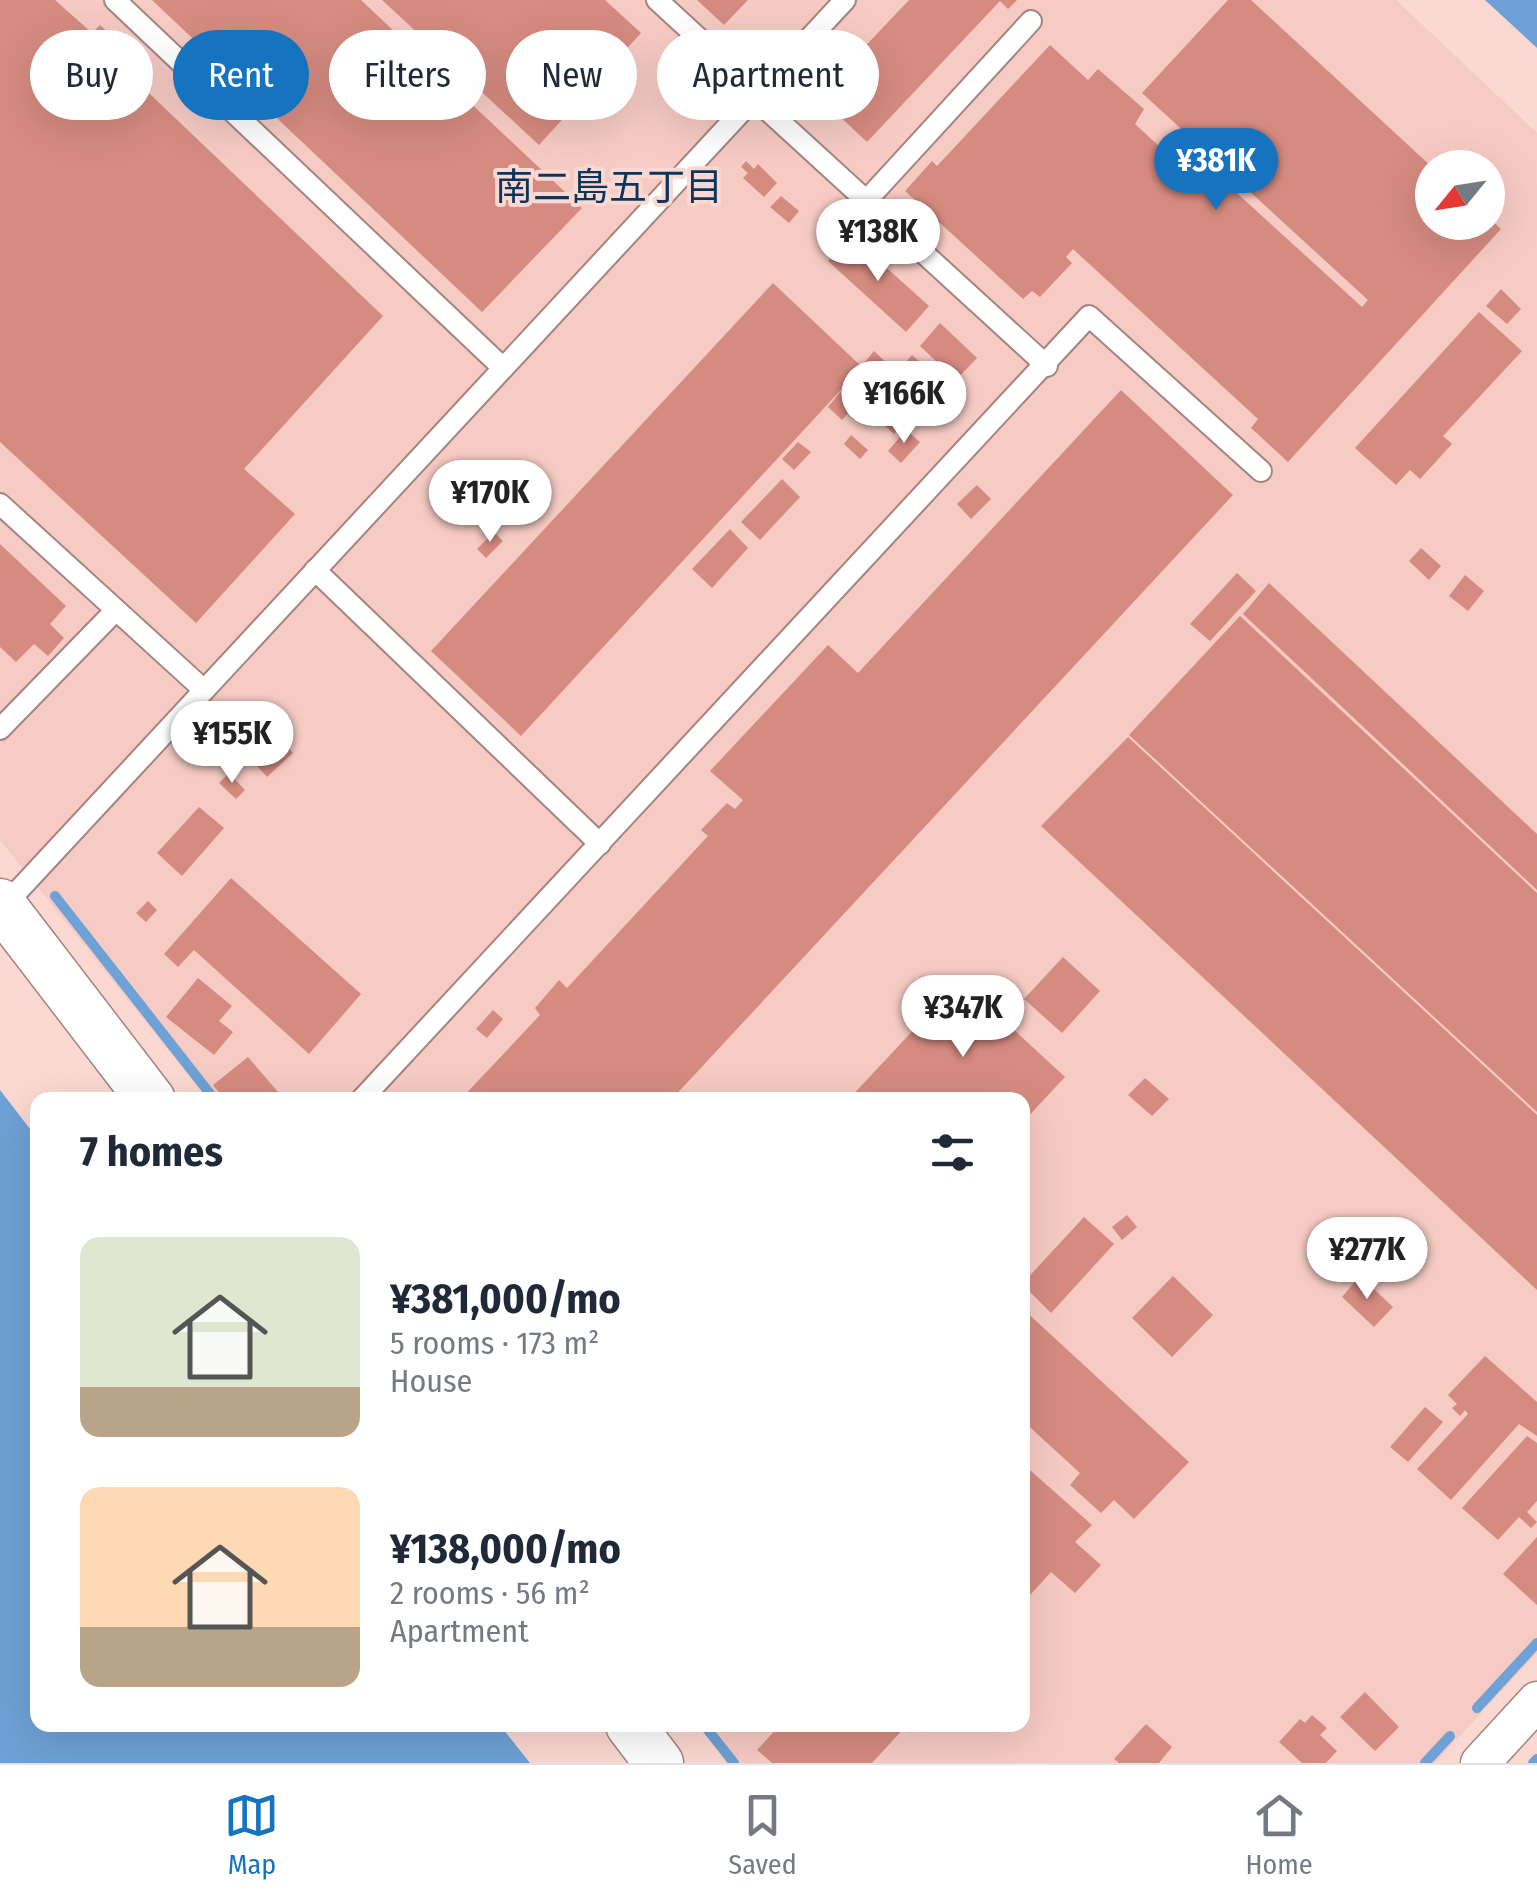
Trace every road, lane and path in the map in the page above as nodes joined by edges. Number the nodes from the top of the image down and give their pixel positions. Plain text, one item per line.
1 (115, 0) edge
2 (657, 0) edge
3 (845, 0) edge
4 (1031, 21) dead end
5 (688, 30) edge
6 (817, 30) edge
7 (734, 120) edge
8 (781, 120) edge
9 (866, 200) junction
10 (1047, 366) junction
11 (504, 368) junction
12 (1261, 470) dead end
13 (0, 504) edge
14 (315, 570) junction
15 (116, 610) junction
16 (204, 690) junction
17 (0, 729) edge
18 (600, 844) junction
19 (2, 905) edge
20 (145, 1092) edge
21 (368, 1092) edge
22 (1537, 1702) edge
23 (635, 1732) edge
24 (659, 1763) edge
25 (1480, 1763) edge

1 - 11 lane
2 - 5 lane
3 - 6 lane
4 - 9 lane
7 - 11 lane
8 - 9 lane
9 - 10 lane
10 - 12 lane
10 - 18 lane
11 - 14 lane
13 - 15 lane
14 - 16 lane
14 - 18 lane
15 - 16 lane
15 - 17 lane
16 - 19 lane
18 - 21 lane
19 - 20 street
22 - 25 street
23 - 24 street

